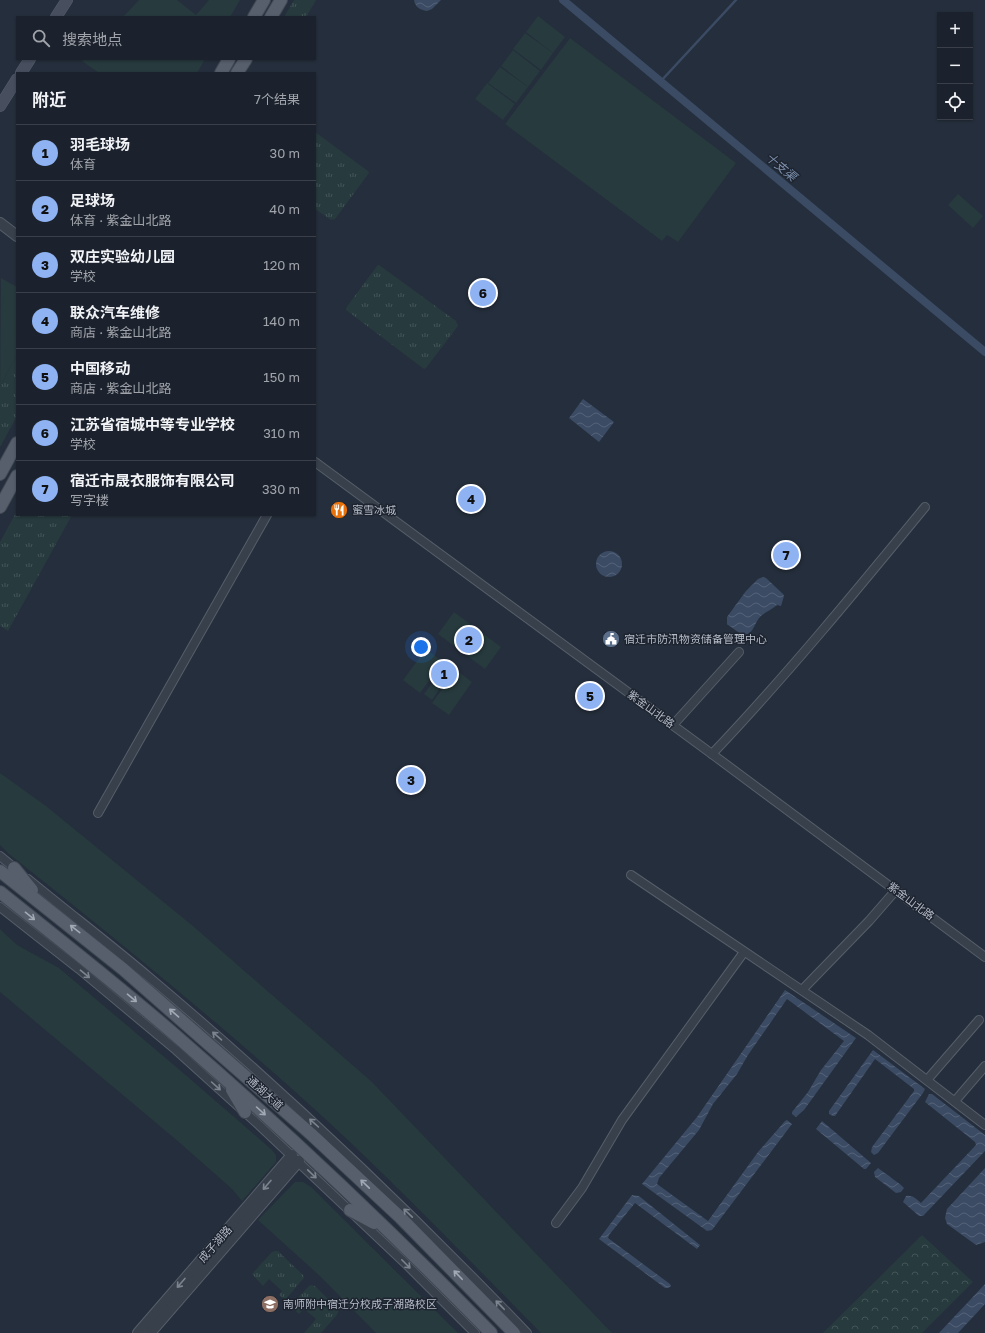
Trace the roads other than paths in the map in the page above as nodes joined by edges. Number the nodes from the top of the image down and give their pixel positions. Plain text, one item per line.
1 (67, 0) edge
2 (264, 0) edge
3 (281, 0) edge
4 (57, 16) edge
5 (255, 16) edge
6 (271, 16) edge
7 (29, 60) edge
8 (228, 60) edge
9 (245, 60) edge
10 (22, 72) edge
11 (222, 72) edge
12 (238, 72) edge
13 (16, 81) edge
14 (0, 106) edge
15 (0, 223) edge
16 (16, 235) edge
17 (16, 445) edge
18 (316, 463) edge
19 (0, 474) edge
20 (16, 478) edge
21 (0, 507) edge
22 (925, 508) dead end
23 (266, 516) edge
24 (739, 652) dead end
25 (672, 725) junction
26 (712, 754) junction
27 (98, 813) dead end
28 (0, 856) edge
29 (14, 868) junction
30 (0, 871) edge
31 (631, 875) dead end
32 (896, 890) junction
33 (0, 892) edge
34 (0, 907) edge
35 (46, 907) junction
36 (744, 952) junction
37 (985, 957) edge
38 (802, 990) junction
39 (979, 1020) dead end
40 (985, 1066) edge
41 (225, 1079) junction
42 (927, 1080) junction
43 (955, 1101) junction
44 (245, 1112) junction
45 (985, 1125) edge
46 (296, 1158) junction
47 (350, 1210) junction
48 (556, 1223) dead end
49 (388, 1231) junction
50 (138, 1333) edge
51 (150, 1333) edge
52 (475, 1333) edge
53 (491, 1333) edge
54 (514, 1333) edge
55 (527, 1333) edge

1 - 4 main road
2 - 5 main road
3 - 6 main road
7 - 10 main road
8 - 11 main road
9 - 12 main road
13 - 14 main road
15 - 16 street
17 - 19 main road
18 - 25 street, 紫金山北路
20 - 21 main road
22 - 26 street
23 - 27 street
24 - 25 street
25 - 26 street, 紫金山北路
26 - 32 street, 紫金山北路
28 - 29 street
29 - 35 main road
55 -> 29 street
30 - 35 main road, 通湖大道
31 - 36 street
32 - 37 street, 紫金山北路
32 - 38 street
33 -> 41 main road, 通湖大道
34 -> 44 street
54 -> 35 main road, 通湖大道
36 - 38 street
36 - 48 street
38 - 42 street
39 - 42 street
40 - 43 street
41 - 44 main road
41 -> 49 main road, 通湖大道
42 - 43 street
43 - 45 street
44 - 46 street
46 -> 47 street
46 -> 50 street, 成子湖路
46 - 51 street, 成子湖路
47 - 49 main road
47 -> 52 street
49 - 53 main road, 通湖大道

